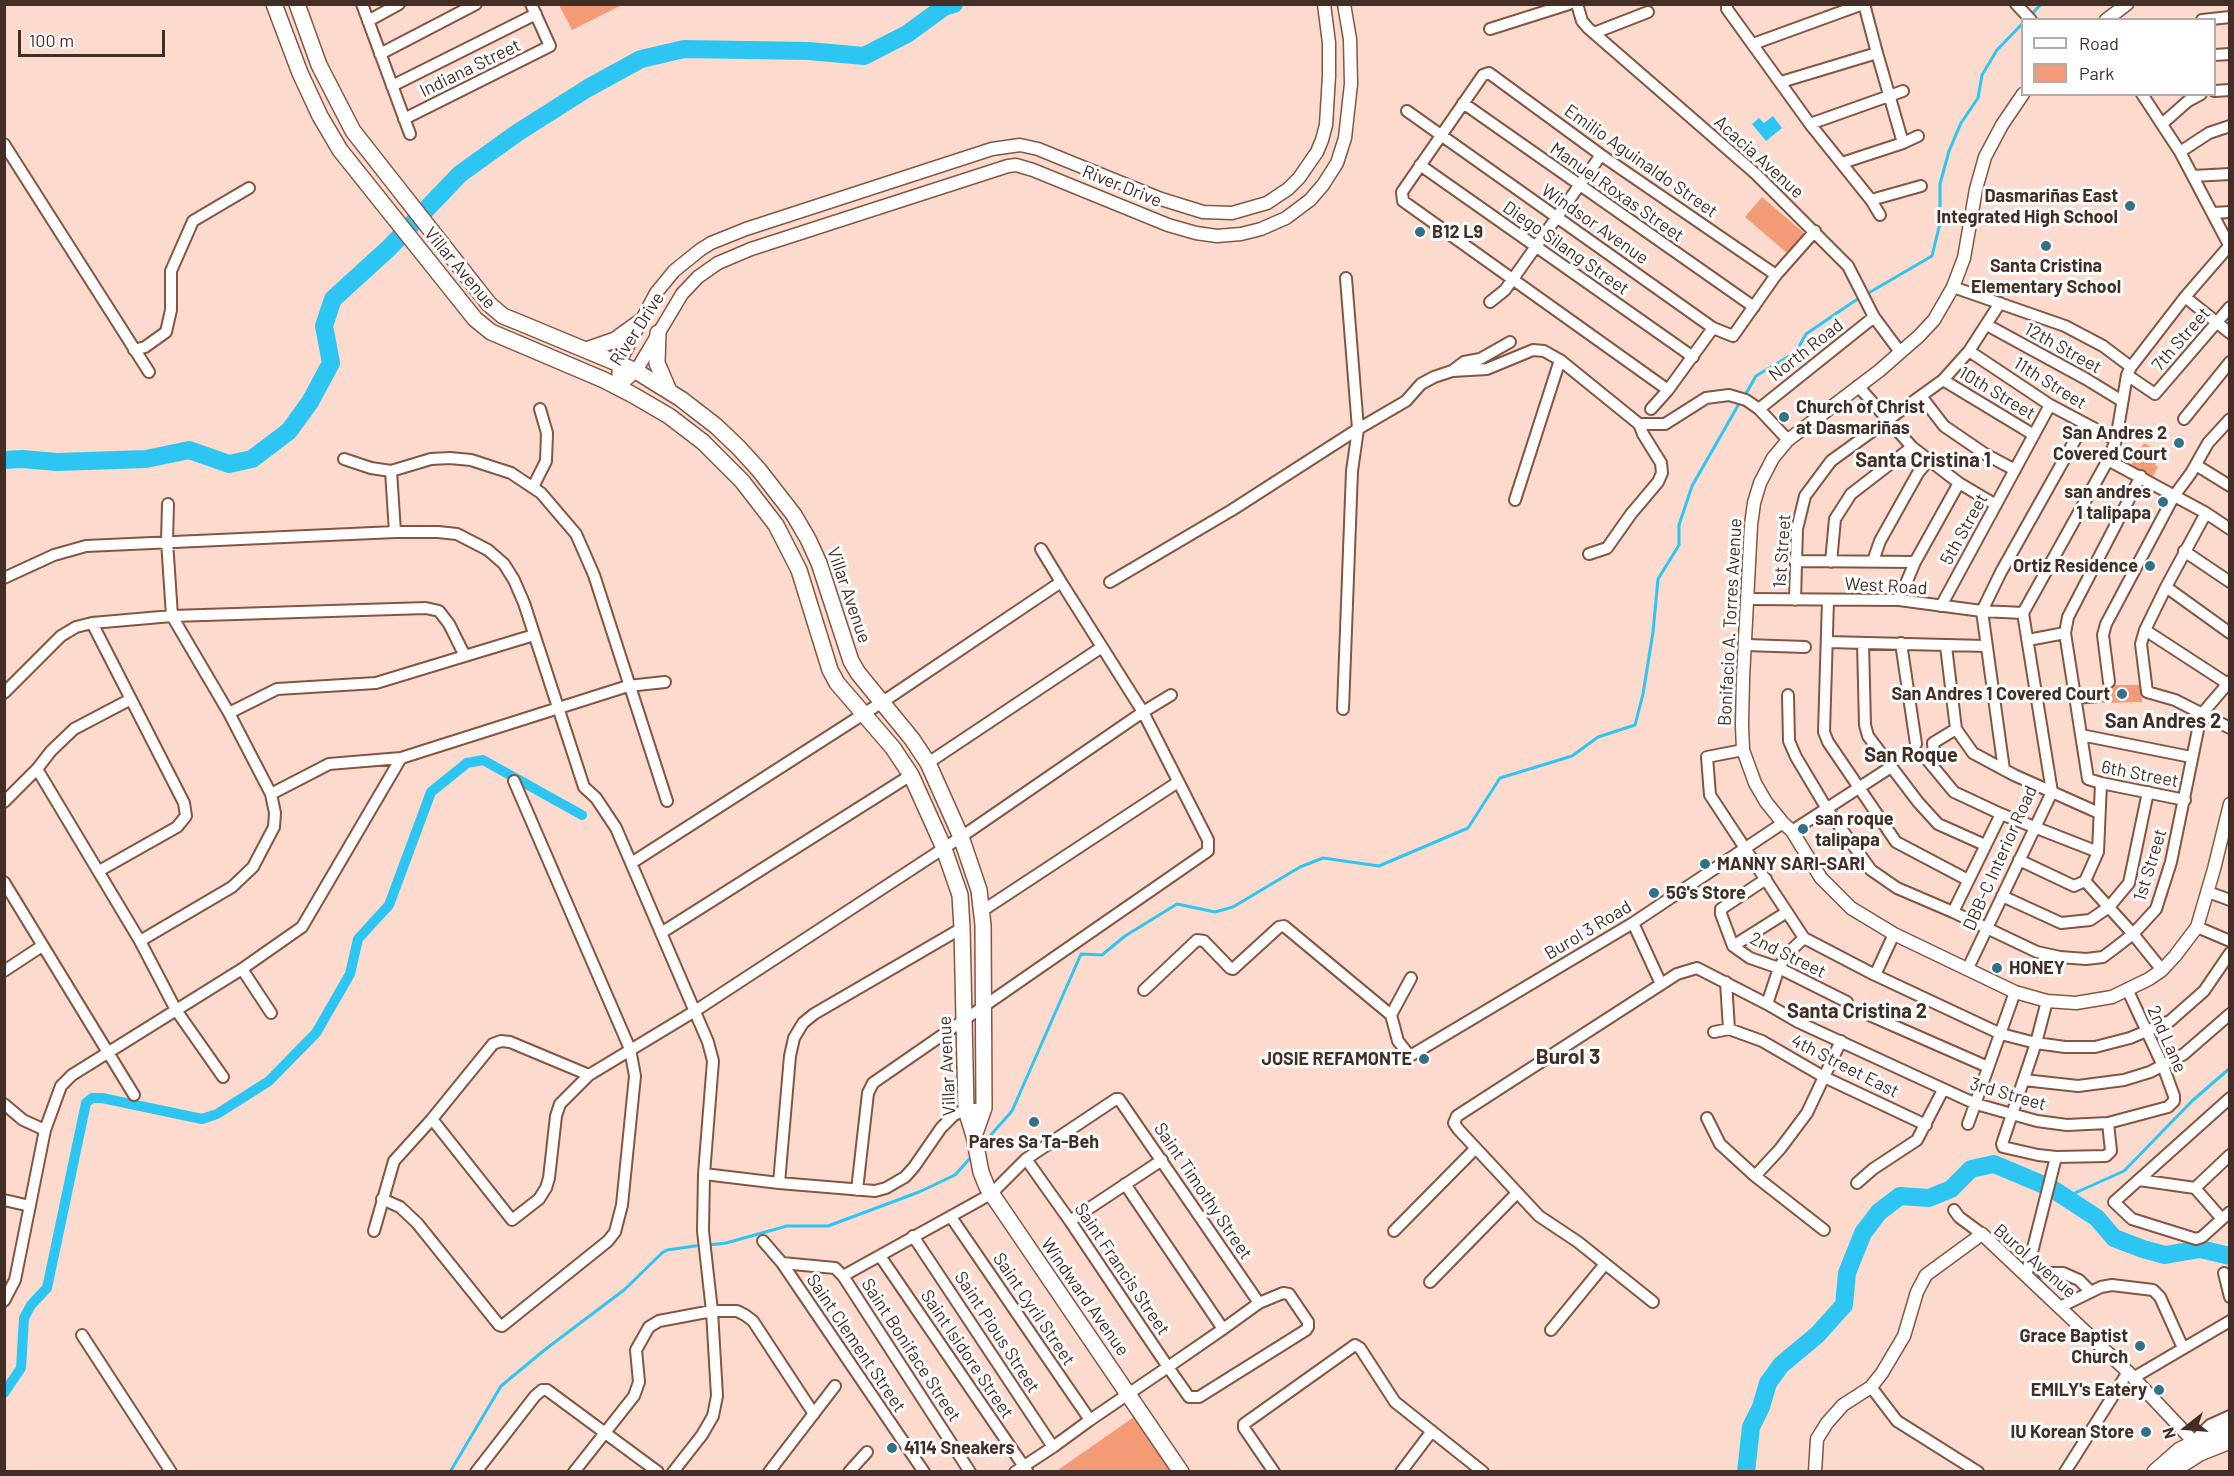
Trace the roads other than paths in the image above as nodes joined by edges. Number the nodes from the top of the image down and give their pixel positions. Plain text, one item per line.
1 (274, 4) edge
2 (297, 4) edge
3 (362, 4) edge
4 (399, 4) edge
5 (476, 4) edge
6 (1324, 4) edge
7 (1344, 4) edge
8 (1569, 4) edge
9 (1576, 4) edge
10 (1727, 4) edge
11 (1863, 4) edge
12 (2127, 4) edge
13 (2018, 7) edge
14 (534, 9) edge
15 (1648, 12) dead end
16 (2029, 18) edge
17 (2109, 18) edge
18 (368, 21) junction
19 (1490, 29) dead end
20 (1594, 33) junction
21 (1753, 44) junction
22 (380, 54) junction
23 (1877, 54) junction
24 (1781, 82) junction
25 (392, 86) junction
26 (1903, 91) dead end
27 (1890, 96) junction
28 (2022, 96) edge
29 (2143, 96) edge
30 (2197, 96) edge
31 (1463, 103) junction
32 (1407, 111) dead end
33 (404, 119) junction
34 (1810, 124) junction
35 (2162, 124) junction
36 (2229, 126) edge
37 (410, 134) dead end
38 (1441, 135) junction
39 (1918, 136) dead end
40 (1903, 143) junction
41 (4, 144) edge
42 (2180, 152) junction
43 (1601, 155) junction
44 (1842, 164) junction
45 (1420, 165) junction
46 (2229, 174) edge
47 (2193, 176) junction
48 (1579, 186) junction
49 (1922, 186) dead end
50 (249, 188) dead end
51 (1871, 200) junction
52 (2229, 212) edge
53 (2213, 213) junction
54 (1880, 215) dead end
55 (1557, 217) junction
56 (1815, 231) junction
57 (2229, 245) edge
58 (1535, 248) junction
59 (1776, 275) junction
60 (1346, 278) dead end
61 (1513, 278) junction
62 (1953, 287) junction
63 (2185, 297) junction
64 (1490, 302) dead end
65 (2000, 303) junction
66 (2229, 307) edge
67 (1754, 308) junction
68 (1874, 317) junction
69 (640, 322) junction
70 (2217, 322) junction
71 (1987, 325) junction
72 (1713, 328) junction
73 (658, 333) junction
74 (2229, 333) edge
75 (1510, 342) dead end
76 (134, 350) junction
77 (586, 350) junction
78 (1969, 351) junction
79 (1900, 352) junction
80 (1693, 357) junction
81 (1560, 360) junction
82 (2229, 362) edge
83 (619, 363) junction
84 (636, 371) junction
85 (1452, 371) junction
86 (2129, 371) junction
87 (148, 372) dead end
88 (1943, 380) junction
89 (1858, 386) junction
90 (618, 387) junction
91 (1668, 390) junction
92 (669, 391) junction
93 (1921, 396) junction
94 (2122, 402) junction
95 (2050, 405) junction
96 (540, 409) dead end
97 (1651, 409) dead end
98 (1759, 409) junction
99 (2184, 419) dead end
100 (2229, 419) edge
101 (1887, 420) junction
102 (1639, 424) junction
103 (2084, 424) junction
104 (1358, 429) junction
105 (2034, 435) junction
106 (1788, 440) junction
107 (2116, 440) junction
108 (1912, 447) junction
109 (344, 459) dead end
110 (1929, 460) junction
111 (2108, 460) junction
112 (2196, 465) junction
113 (2015, 470) junction
114 (391, 471) junction
115 (2141, 476) junction
116 (1959, 483) junction
117 (2229, 486) edge
118 (533, 487) junction
119 (2174, 496) junction
120 (1515, 500) dead end
121 (168, 504) dead end
122 (1996, 505) junction
123 (2206, 513) junction
124 (2229, 529) edge
125 (394, 532) junction
126 (167, 541) junction
127 (1041, 549) dead end
128 (2184, 551) junction
129 (1589, 554) dead end
130 (1795, 561) junction
131 (1873, 561) junction
132 (1831, 562) junction
133 (1915, 562) junction
134 (4, 578) edge
135 (1061, 582) junction
136 (1110, 582) dead end
137 (2229, 582) edge
138 (2166, 587) junction
139 (1747, 599) junction
140 (1795, 600) junction
141 (1828, 600) junction
142 (1899, 600) junction
143 (1941, 606) junction
144 (1982, 611) junction
145 (2023, 613) junction
146 (172, 616) junction
147 (93, 623) junction
148 (2145, 630) junction
149 (2065, 633) junction
150 (2229, 633) edge
151 (534, 635) junction
152 (2028, 640) junction
153 (1827, 642) junction
154 (1863, 643) junction
155 (1901, 643) junction
156 (1746, 645) junction
157 (1946, 646) junction
158 (1986, 646) junction
159 (1102, 647) junction
160 (1805, 647) dead end
161 (465, 656) junction
162 (664, 682) dead end
163 (2109, 682) dead end
164 (2229, 683) edge
165 (628, 686) junction
166 (4, 693) edge
167 (1171, 695) dead end
168 (1788, 695) dead end
169 (2099, 696) dead end
170 (2075, 698) junction
171 (131, 699) junction
172 (881, 703) junction
173 (559, 709) junction
174 (1343, 709) dead end
175 (1143, 712) junction
176 (229, 713) junction
177 (864, 714) junction
178 (2201, 715) junction
179 (2229, 728) edge
180 (1956, 729) junction
181 (2081, 735) junction
182 (1916, 744) dead end
183 (1743, 750) junction
184 (2191, 757) junction
185 (401, 758) junction
186 (928, 763) junction
187 (1890, 767) junction
188 (37, 769) junction
189 (2004, 770) junction
190 (911, 776) junction
191 (514, 781) dead end
192 (1178, 782) junction
193 (2101, 783) junction
194 (1860, 788) junction
195 (2052, 792) junction
196 (2148, 792) junction
197 (271, 794) junction
198 (2185, 800) junction
199 (667, 801) dead end
200 (4, 802) edge
201 (2229, 804) edge
202 (1827, 809) junction
203 (2099, 813) junction
204 (2001, 814) junction
205 (1787, 827) junction
206 (2035, 827) junction
207 (961, 837) junction
208 (1985, 845) junction
209 (944, 846) junction
210 (1745, 848) junction
211 (2097, 852) junction
212 (2019, 860) junction
213 (633, 862) junction
214 (99, 871) junction
215 (1766, 879) junction
216 (1968, 880) junction
217 (4, 882) edge
218 (2085, 882) junction
219 (2208, 891) junction
220 (2002, 896) junction
221 (2229, 900) edge
222 (2109, 907) junction
223 (982, 911) junction
224 (1786, 912) junction
225 (1953, 912) junction
226 (1633, 923) junction
227 (2197, 927) junction
228 (962, 928) junction
229 (1986, 928) junction
230 (661, 933) junction
231 (1894, 934) junction
232 (2133, 934) junction
233 (1804, 938) junction
234 (2229, 940) edge
235 (140, 941) junction
236 (42, 946) junction
237 (1733, 946) junction
238 (2229, 953) edge
239 (1779, 968) junction
240 (1968, 968) junction
241 (242, 969) junction
242 (2162, 970) junction
243 (4, 971) edge
244 (1875, 975) junction
245 (1411, 978) dead end
246 (1726, 982) junction
247 (1661, 984) junction
248 (1144, 990) dead end
249 (2128, 991) junction
250 (2015, 992) junction
251 (2047, 1001) junction
252 (1847, 1002) dead end
253 (1767, 1004) junction
254 (983, 1007) junction
255 (176, 1010) junction
256 (695, 1011) junction
257 (271, 1013) dead end
258 (1867, 1014) dead end
259 (2229, 1014) edge
260 (1391, 1015) junction
261 (964, 1022) junction
262 (1729, 1029) junction
263 (2146, 1031) junction
264 (1714, 1032) dead end
265 (2001, 1034) junction
266 (1841, 1041) junction
267 (2036, 1043) junction
268 (630, 1049) junction
269 (109, 1052) junction
270 (2163, 1066) junction
271 (1988, 1067) junction
272 (589, 1075) junction
273 (223, 1077) dead end
274 (1824, 1077) junction
275 (2024, 1080) junction
276 (1943, 1090) junction
277 (134, 1095) dead end
278 (2229, 1098) edge
279 (2174, 1101) joint
280 (4, 1104) edge
281 (1976, 1104) junction
282 (984, 1108) junction
283 (966, 1110) junction
284 (2011, 1115) junction
285 (1707, 1118) dead end
286 (432, 1119) junction
287 (2108, 1123) junction
288 (1968, 1124) dead end
289 (1926, 1125) junction
290 (45, 1130) junction
291 (974, 1136) junction
292 (1476, 1149) junction
293 (2229, 1155) edge
294 (2056, 1157) junction
295 (1026, 1159) junction
296 (1162, 1160) junction
297 (704, 1174) junction
298 (1755, 1176) junction
299 (2139, 1180) junction
300 (779, 1183) junction
301 (1857, 1183) dead end
302 (1125, 1184) junction
303 (2195, 1188) junction
304 (857, 1190) junction
305 (989, 1191) junction
306 (1516, 1194) junction
307 (382, 1199) junction
308 (4, 1200) edge
309 (30, 1206) junction
310 (1954, 1210) dead end
311 (2225, 1216) edge
312 (951, 1217) junction
313 (1071, 1221) junction
314 (1824, 1230) dead end
315 (374, 1231) dead end
316 (1394, 1231) dead end
317 (1982, 1234) junction
318 (913, 1236) junction
319 (763, 1241) dead end
320 (880, 1256) junction
321 (2032, 1256) junction
322 (782, 1263) junction
323 (1605, 1263) junction
324 (2224, 1273) dead end
325 (843, 1276) junction
326 (2026, 1276) junction
327 (1430, 1282) dead end
328 (2091, 1292) junction
329 (2229, 1297) edge
330 (4, 1301) edge
331 (1653, 1302) dead end
332 (1259, 1303) junction
333 (2060, 1306) junction
334 (712, 1311) junction
335 (2229, 1321) edge
336 (1223, 1329) junction
337 (1551, 1330) dead end
338 (82, 1335) dead end
339 (2183, 1348) junction
340 (1168, 1367) junction
341 (2131, 1375) junction
342 (835, 1386) dead end
343 (1870, 1388) junction
344 (1128, 1394) junction
345 (814, 1414) junction
346 (2229, 1416) edge
347 (1090, 1420) junction
348 (2229, 1426) edge
349 (1432, 1431) junction
350 (604, 1432) junction
351 (2229, 1441) edge
352 (1053, 1447) junction
353 (2197, 1447) junction
354 (867, 1452) dead end
355 (851, 1470) edge
356 (1022, 1470) edge
357 (171, 1472) edge
358 (476, 1472) edge
359 (574, 1472) edge
360 (658, 1472) edge
361 (674, 1472) edge
362 (769, 1472) edge
363 (924, 1472) edge
364 (970, 1472) edge
365 (1181, 1472) edge
366 (1274, 1472) edge
367 (1401, 1472) edge
368 (1483, 1472) edge
369 (1815, 1472) edge
370 (1978, 1472) edge
371 (2065, 1472) edge
372 (2155, 1472) edge
373 (2170, 1472) edge

1 - 90 main road, Villar Avenue
2 - 77 main road, Villar Avenue
3 - 18 street
4 - 18 street
5 - 22 street
6 - 69 street, River Drive
7 - 73 street, River Drive
8 - 19 street
9 - 20 street, Acacia Avenue
10 - 21 street
11 - 21 street
11 - 23 street
12 - 17 street
13 - 16 street
14 - 25 street
14 - 33 street, Indiana Street
15 - 20 street
18 - 22 street
20 - 56 street, Acacia Avenue
21 - 24 street
22 - 25 street
23 - 24 street
23 - 27 street
24 - 34 street
25 - 33 street
26 - 27 street
27 - 34 street
27 - 40 street
28 - 62 street, Bonifacio A. Torres Avenue
29 - 35 street
30 - 35 street
31 - 38 street
31 - 43 street, Emilio Aguinaldo Street
31 - 48 street, Manuel Roxas Street
32 - 38 street, Windsor Avenue
33 - 37 street
34 - 44 street
35 - 42 street
36 - 42 street
38 - 45 street
38 - 55 street, Windsor Avenue
39 - 40 street
40 - 44 street
41 - 76 street
42 - 47 street
43 - 48 street
43 - 59 street, Emilio Aguinaldo Street
44 - 51 street
45 - 58 street, Diego Silang Street
45 - 61 street
46 - 47 street
47 - 53 street
48 - 55 street
48 - 67 street, Manuel Roxas Street
49 - 51 street
50 - 76 street
51 - 54 street
52 - 53 street
53 - 57 street
55 - 58 street
55 - 72 street, Windsor Avenue
56 - 59 street
56 - 68 street, Acacia Avenue
57 - 63 street
58 - 61 street
58 - 80 street, Diego Silang Street
59 - 67 street
60 - 104 street
61 - 64 street
61 - 91 street
62 - 65 street
62 - 79 street, Bonifacio A. Torres Avenue
63 - 70 street
63 - 86 street
65 - 71 street, 1st Street
65 - 86 street
66 - 70 street, 7th Street
67 - 72 street, Windsor Avenue
68 - 79 street, Acacia Avenue
68 - 98 street, North Road
69 - 77 main road
69 - 83 street, River Drive
70 - 74 street
70 - 86 street, 7th Street
71 - 78 street, 1st Street
71 - 94 street, 12th Street
72 - 80 street
73 - 84 street, River Drive
73 - 92 main road
75 - 85 street
76 - 87 street
77 - 83 main road, Villar Avenue
78 - 88 street, 1st Street
78 - 95 street, 11th Street
79 - 89 street, Bonifacio A. Torres Avenue
80 - 91 street
81 - 85 street
81 - 102 street
81 - 120 street
82 - 99 street
83 - 84 main road, Villar Avenue
83 - 90 street, River Drive
84 - 90 street, River Drive
84 - 92 main road, Villar Avenue
85 - 104 street
86 - 94 street
88 - 93 street, 1st Street
88 - 105 street, 10th Street
89 - 101 street
89 - 106 street, Bonifacio A. Torres Avenue
90 - 177 main road, Villar Avenue
91 - 97 street
92 - 172 main road, Villar Avenue
93 - 101 street, 1st Street
93 - 113 street
94 - 107 street
95 - 103 street, 11th Street
95 - 105 street, 5th Street
96 - 118 street
98 - 102 street
98 - 106 street
100 - 112 street
101 - 108 street
101 - 130 street, 1st Street
102 - 129 street
103 - 107 street, 11th Street
103 - 144 street
104 - 136 street
104 - 174 street
105 - 113 street, 5th Street
106 - 139 street, Bonifacio A. Torres Avenue
107 - 111 street
108 - 110 street
108 - 132 street
109 - 114 street
110 - 116 street
110 - 131 street
111 - 115 street
111 - 145 street
112 - 117 street
112 - 119 street
113 - 122 street, 5th Street
114 - 118 street
114 - 125 street
115 - 119 street
115 - 149 street, 6th Street
116 - 122 street
116 - 133 street
118 - 165 street
119 - 123 street
119 - 163 street
121 - 126 street
122 - 143 street, 5th Street
123 - 124 street
123 - 128 street
125 - 126 street
125 - 151 street
126 - 134 street
126 - 146 street
127 - 135 street
128 - 137 street
128 - 138 street
130 - 132 street
130 - 140 street, 1st Street
131 - 132 street
131 - 133 street
133 - 142 street
135 - 159 street
135 - 172 street
138 - 148 street
138 - 150 street
139 - 140 street, West Road
139 - 156 street, Bonifacio A. Torres Avenue
140 - 141 street, West Road
141 - 142 street, West Road
141 - 153 street
142 - 143 street, West Road
143 - 144 street, West Road
144 - 145 street, West Road
144 - 158 street
145 - 152 street, DBB-C Interior Road
146 - 147 street
146 - 161 street
146 - 176 street
147 - 166 street
147 - 171 street
148 - 164 street
148 - 178 street
149 - 152 street
149 - 170 street, 6th Street
151 - 161 street
151 - 173 street
152 - 195 street, DBB-C Interior Road
153 - 154 street
153 - 194 street
154 - 155 street
154 - 187 street
155 - 157 street
155 - 182 street
156 - 160 street
156 - 183 street, Bonifacio A. Torres Avenue
157 - 158 street
157 - 180 street
158 - 189 street
159 - 175 street
159 - 186 street
161 - 176 street
162 - 165 street
164 - 178 street, 1st Street
165 - 173 street
165 - 199 street
167 - 175 street
168 - 202 street, 1st Street
169 - 170 street
170 - 181 street, 6th Street
171 - 188 street
171 - 214 street
172 - 177 street
172 - 186 main road, Villar Avenue
173 - 185 street
173 - 213 street
175 - 192 street
175 - 207 street
176 - 197 street
177 - 190 main road, Villar Avenue
177 - 213 street
178 - 179 street
178 - 184 street, 1st Street
180 - 189 street
180 - 204 street
181 - 184 street
181 - 193 street, 6th Street
183 - 205 street, Bonifacio A. Torres Avenue
183 - 210 street
184 - 198 street, 1st Street
185 - 197 street
185 - 241 street
186 - 207 main road, Villar Avenue
187 - 194 street, Burol 3 Road
187 - 208 street
188 - 200 street
188 - 214 street
189 - 195 street
190 - 209 main road, Villar Avenue
190 - 230 street
191 - 268 street
192 - 223 street
192 - 254 street
193 - 196 street, 6th Street
193 - 203 street
194 - 202 street, Burol 3 Road
194 - 216 street
195 - 203 street
195 - 206 street, DBB-C Interior Road
196 - 198 street, 6th Street
196 - 222 street
197 - 235 street
198 - 232 street, 1st Street
201 - 219 street, Bonifacio A. Torres Avenue
202 - 205 street, Burol 3 Road
202 - 225 street, 1st Street
203 - 211 street
204 - 206 street
204 - 208 street
205 - 210 street, Burol 3 Road
205 - 231 street, Bonifacio A. Torres Avenue
206 - 211 street
206 - 212 street, DBB-C Interior Road
207 - 209 street
207 - 223 main road, Villar Avenue
208 - 216 street
209 - 228 main road, Villar Avenue
209 - 256 street
210 - 215 street
210 - 226 street, Burol 3 Road
211 - 218 street
212 - 218 street
212 - 220 street, DBB-C Interior Road
213 - 230 street
214 - 235 street
215 - 224 street
215 - 237 street, 2nd Street
216 - 225 street
217 - 236 street
218 - 222 street
219 - 221 street
219 - 227 street, Bonifacio A. Torres Avenue
220 - 222 street
220 - 229 street, DBB-C Interior Road
222 - 232 street
223 - 254 main road, Villar Avenue
224 - 233 street
224 - 237 street
225 - 229 street, 1st Street
226 - 247 street
226 - 260 street, Burol 3 Road
227 - 234 street
227 - 242 street, Bonifacio A. Torres Avenue
228 - 261 main road, Villar Avenue
228 - 300 street
229 - 232 street, 1st Street
229 - 240 street, DBB-C Interior Road
230 - 256 street
231 - 240 street, Bonifacio A. Torres Avenue
231 - 244 street
232 - 242 street
233 - 239 street
233 - 244 street
235 - 255 street
236 - 243 street
236 - 269 street
237 - 239 street, 2nd Street
238 - 263 street
239 - 252 street, 2nd Street
239 - 253 street
240 - 250 street, Bonifacio A. Torres Avenue
241 - 255 street
241 - 257 street
242 - 249 street, Bonifacio A. Torres Avenue
244 - 265 street
245 - 260 street
246 - 247 street, 3rd Street
246 - 253 street, 3rd Street
246 - 262 street
247 - 292 street, 3rd Street
248 - 260 street
249 - 251 street, Bonifacio A. Torres Avenue
249 - 263 street, 2nd Lane
250 - 251 street, Bonifacio A. Torres Avenue
250 - 265 street
251 - 267 street
253 - 266 street, 3rd Street
254 - 261 street
254 - 282 main road, Villar Avenue
255 - 269 street
255 - 273 street
256 - 268 street
256 - 297 street
258 - 271 street
259 - 270 street
261 - 283 main road, Villar Avenue
261 - 304 street
262 - 264 street
262 - 274 street, 4th Street East
263 - 267 street
263 - 270 street, 2nd Lane
265 - 267 street
265 - 271 street
266 - 274 street
266 - 276 street, 3rd Street
267 - 275 street
268 - 272 street
268 - 307 street
269 - 277 street
269 - 290 street
270 - 275 street
270 - 279 street, 2nd Lane
271 - 281 street
272 - 286 street
272 - 286 street
274 - 289 street, 4th Street East
274 - 298 street
275 - 284 street
276 - 281 street, 3rd Street
276 - 289 street
278 - 299 street
279 - 287 street, 3rd Street
280 - 290 street
281 - 284 street, 3rd Street
281 - 288 street
282 - 283 street
282 - 291 main road, Villar Avenue
283 - 291 main road, Villar Avenue
283 - 304 street
284 - 287 street, 3rd Street
284 - 294 street
285 - 298 street
286 - 307 street
287 - 294 street
289 - 301 street
290 - 309 street
291 - 305 main road, Windward Avenue
292 - 306 street
292 - 316 street
293 - 303 street
294 - 321 street
295 - 296 street, Saint Timothy Street
295 - 305 street
295 - 313 street, Saint Francis Street
296 - 302 street
296 - 332 street, Saint Timothy Street
297 - 300 street
297 - 334 street
298 - 314 street
299 - 303 street
299 - 311 street
300 - 304 street
302 - 313 street
302 - 336 street
303 - 311 street
305 - 312 street
305 - 344 main road, Windward Avenue
306 - 323 street
306 - 327 street
307 - 315 street
308 - 309 street
309 - 330 street
310 - 317 street
312 - 318 street
312 - 347 street, Saint Cyril Street
313 - 340 street, Saint Francis Street
317 - 326 street, Burol Avenue
317 - 343 street, Burol Avenue
318 - 320 street
318 - 352 street, Saint Pious Street
319 - 322 street, Saint Clement Street
320 - 325 street
320 - 356 street, Saint Isidore Street
321 - 326 street
321 - 328 street
322 - 325 street
322 - 363 street, Saint Clement Street
323 - 331 street
323 - 337 street
324 - 329 street
325 - 364 street, Saint Boniface Street
326 - 333 street, Burol Avenue
328 - 333 street
328 - 339 street
332 - 336 street
332 - 340 street, Saint Francis Street
333 - 341 street, Burol Avenue
334 - 345 street
334 - 350 street
334 - 361 street
335 - 339 street
336 - 340 street
338 - 357 street
339 - 341 street
340 - 344 street
341 - 353 street, Burol Avenue
341 - 371 street
342 - 345 street
343 - 369 street, Burol Avenue
343 - 370 street
344 - 347 street
344 - 365 main road, Windward Avenue
345 - 362 street
346 - 353 street
347 - 352 street
348 - 353 main road
349 - 366 street
349 - 367 street
349 - 368 street
350 - 358 street
350 - 359 street
350 - 360 street
351 - 353 main road
352 - 356 street
353 - 372 main road
353 - 373 main road
354 - 355 street

